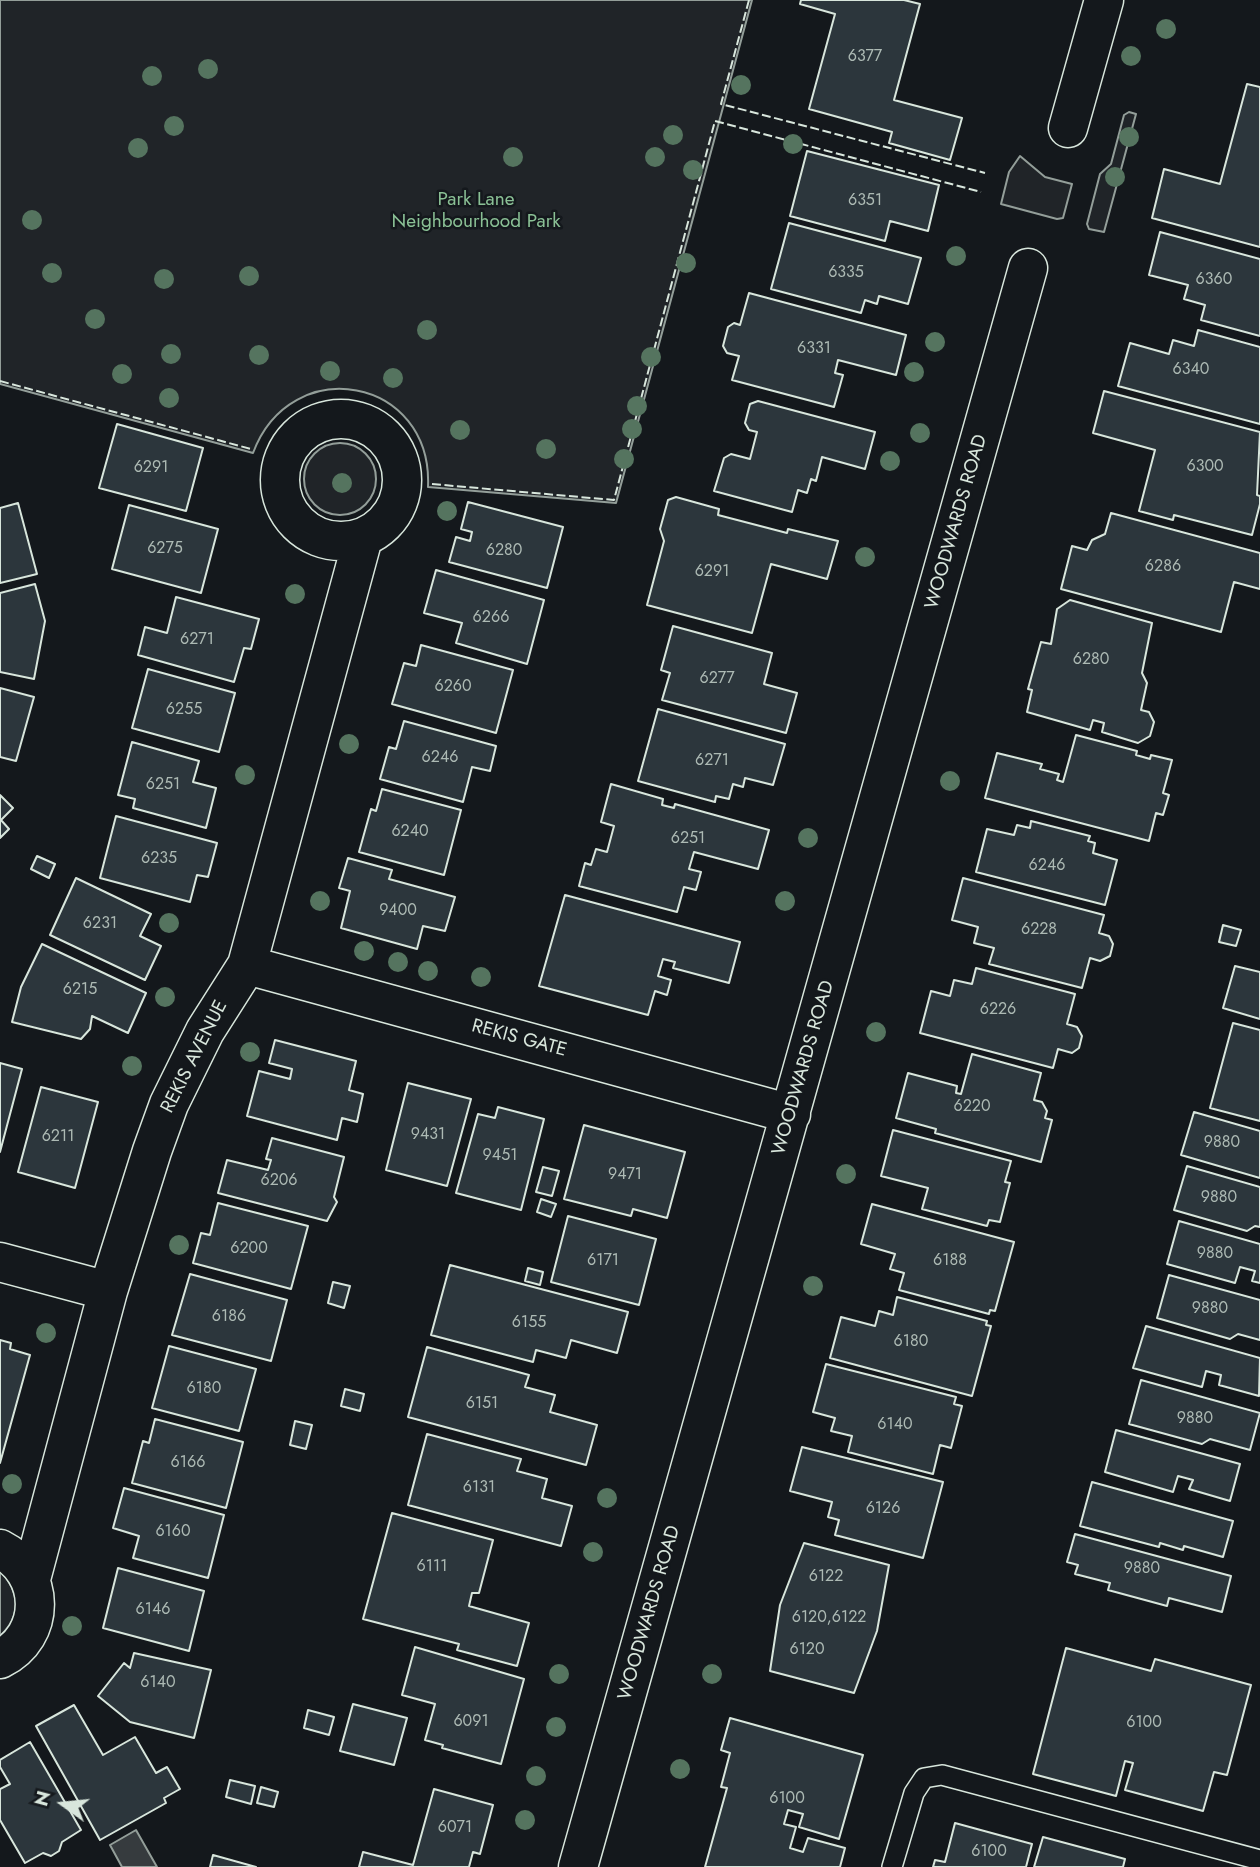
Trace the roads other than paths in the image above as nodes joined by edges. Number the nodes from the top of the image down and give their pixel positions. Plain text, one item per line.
1 (1104, 0) edge
2 (1068, 128) dead end
3 (1028, 268) dead end
4 (363, 538) dead end
5 (247, 965) junction
6 (791, 1114) junction
7 (0, 1262) edge
8 (108, 1292) junction
9 (0, 1549) edge
10 (31, 1579) junction
11 (0, 1659) edge
12 (1260, 1860) edge
13 (578, 1867) edge
14 (892, 1867) edge

1 - 2 street
3 - 6 street, WOODWARDS ROAD
4 - 5 street, REKIS AVENUE
5 - 6 street, REKIS GATE
5 - 8 street, REKIS AVENUE
6 - 13 street, WOODWARDS ROAD
7 - 8 street
8 - 10 street, REKIS AVENUE
9 - 10 street
10 - 11 street, REKIS AVENUE
12 - 14 lane

